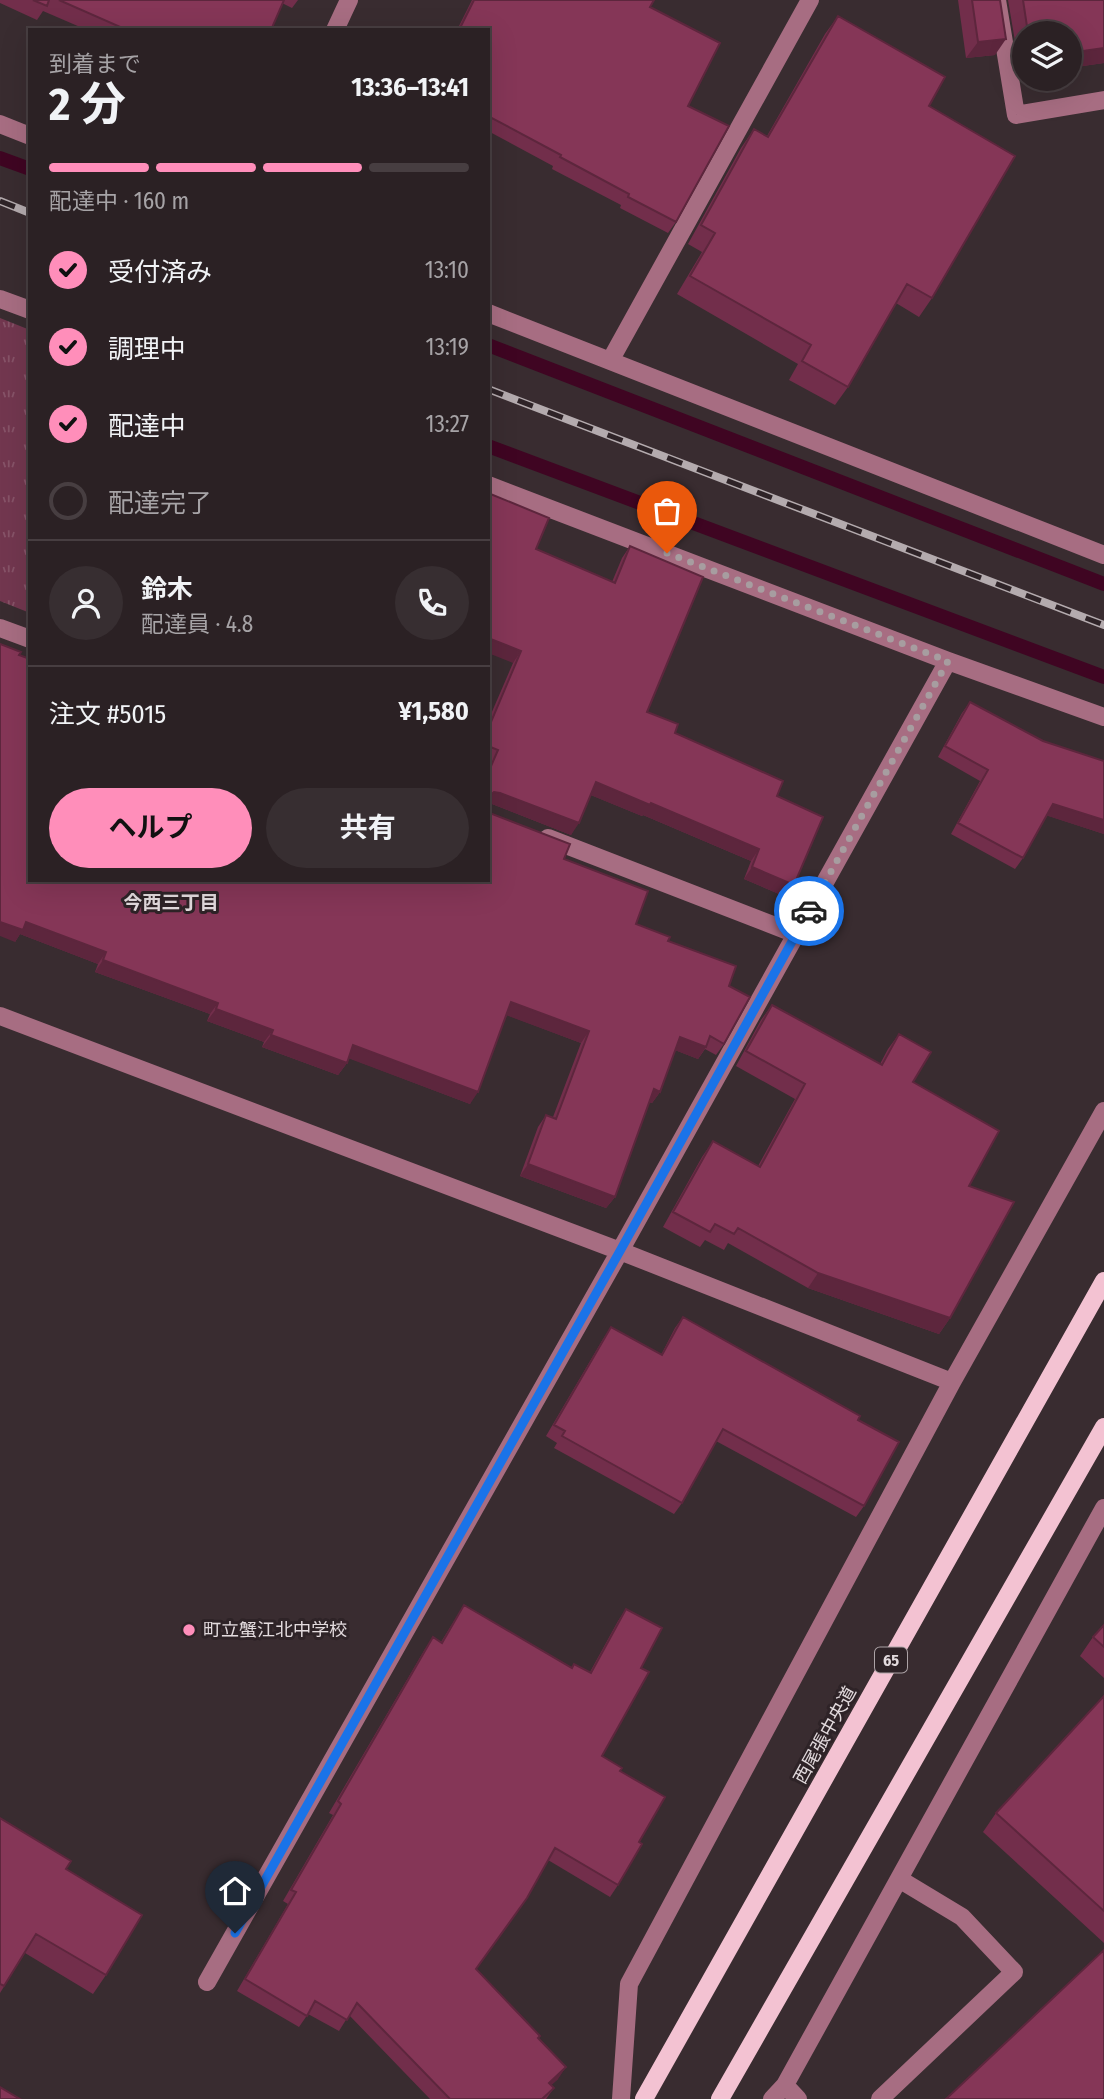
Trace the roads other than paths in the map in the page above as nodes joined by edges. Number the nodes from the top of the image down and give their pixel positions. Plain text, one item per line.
1 (349, 0) edge
2 (810, 0) edge
3 (998, 0) edge
4 (336, 28) edge
5 (1104, 100) edge
6 (0, 124) edge
7 (28, 135) edge
8 (0, 299) edge
9 (28, 309) edge
10 (490, 314) edge
11 (610, 361) junction
12 (490, 486) edge
13 (1104, 555) edge
14 (0, 628) edge
15 (28, 638) edge
16 (948, 661) junction
17 (1104, 717) edge
18 (527, 830) edge
19 (796, 934) junction
20 (0, 1016) edge
21 (1104, 1111) edge
22 (620, 1251) junction
23 (1104, 1281) edge
24 (952, 1382) junction
25 (1104, 1427) edge
26 (1104, 1508) edge
27 (899, 1879) junction
28 (207, 1982) dead end
29 (785, 2085) junction
30 (621, 2099) edge
31 (644, 2099) edge
32 (720, 2099) edge
33 (772, 2099) edge
34 (798, 2099) edge
35 (880, 2099) edge

1 - 4 street
2 - 11 street
3 - 5 street
6 - 7 street
8 - 9 street
10 - 11 street
11 - 13 street
12 - 16 street
14 - 15 street
16 - 17 street
16 - 19 street
18 - 19 street
19 - 22 street
20 - 22 street
21 - 24 street
22 - 24 street
22 - 28 street
23 - 31 main road, 西尾張中央道 / 65
24 - 30 street
25 - 32 main road
26 - 27 street
27 - 29 street
27 - 35 street
29 - 33 street
29 - 34 street

